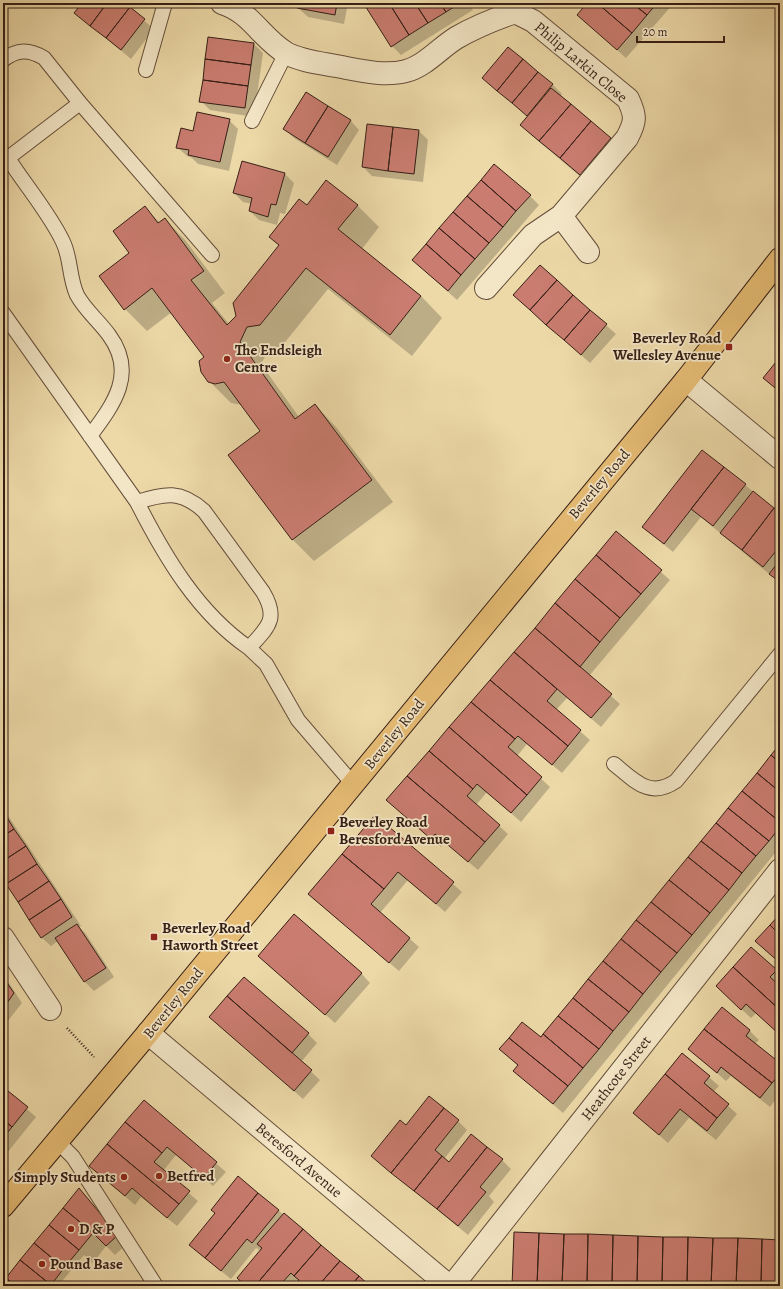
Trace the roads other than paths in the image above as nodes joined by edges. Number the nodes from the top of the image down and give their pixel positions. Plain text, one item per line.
1 (164, 3) edge
2 (222, 3) edge
3 (519, 7) edge
4 (286, 53) junction
5 (3, 60) edge
6 (146, 70) dead end
7 (80, 102) junction
8 (252, 121) dead end
9 (6, 160) edge
10 (561, 216) junction
11 (588, 252) dead end
12 (212, 255) dead end
13 (780, 259) edge
14 (486, 288) dead end
15 (3, 313) edge
16 (686, 380) junction
17 (90, 436) junction
18 (780, 458) edge
19 (137, 502) junction
20 (250, 648) junction
21 (780, 654) edge
22 (614, 764) dead end
23 (353, 784) junction
24 (780, 870) edge
25 (3, 938) edge
26 (50, 1009) road end
27 (148, 1033) junction
28 (57, 1141) junction
29 (3, 1206) edge
30 (156, 1286) edge
31 (449, 1286) edge
32 (452, 1286) edge

1 - 6 lane
2 - 4 street, Philip Larkin Close
3 - 4 street, Philip Larkin Close
3 - 10 street, Philip Larkin Close
4 - 8 lane
5 - 7 lane
7 - 9 lane
7 - 12 lane
9 - 17 lane
10 - 11 street
10 - 14 street, Philip Larkin Close
13 - 16 main road, Beverley Road
15 - 17 lane
16 - 18 street
16 - 23 main road, Beverley Road
17 - 19 lane
19 - 20 lane
19 - 20 lane
20 - 23 lane
21 - 22 lane
23 - 27 main road, Beverley Road
24 - 32 street, Heathcote Street
25 - 26 street
27 - 28 main road, Beverley Road
27 - 31 street, Beresford Avenue
28 - 29 main road, Beverley Road
28 - 30 lane

